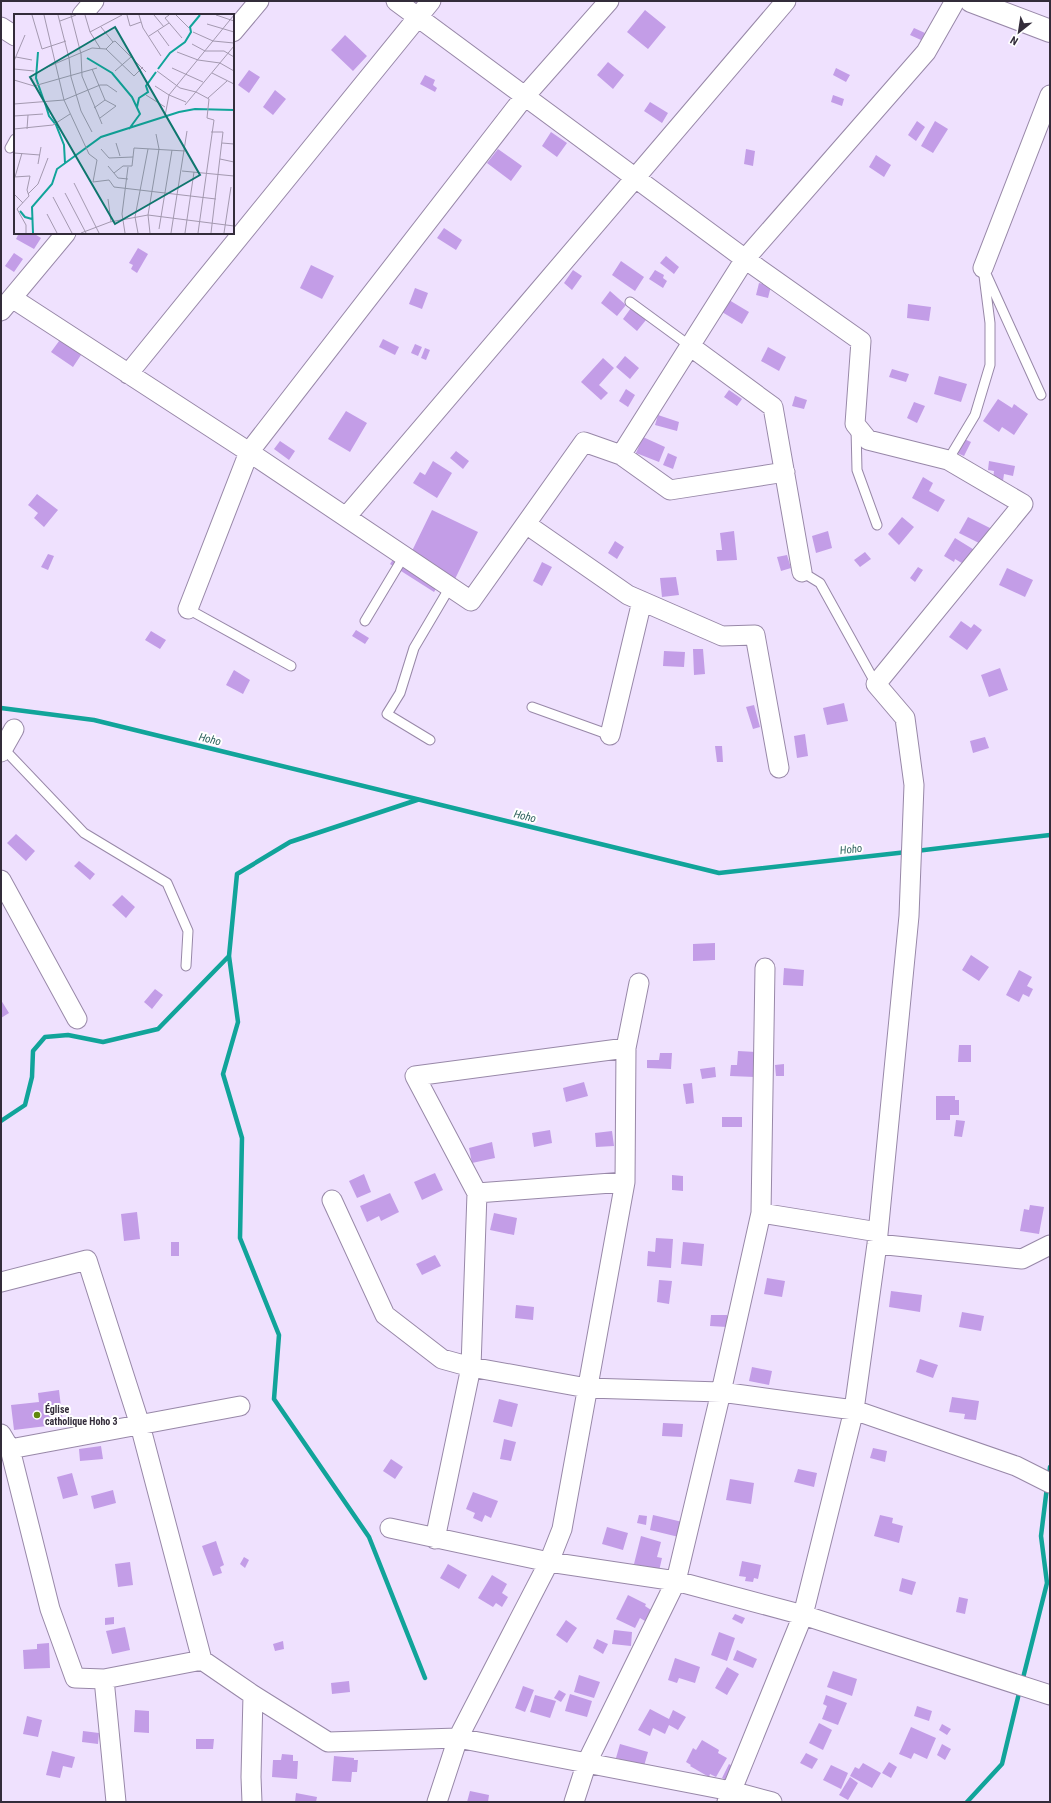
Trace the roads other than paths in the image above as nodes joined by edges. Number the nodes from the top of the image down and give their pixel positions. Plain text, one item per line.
1 (94, 1) edge
2 (259, 1) edge
3 (396, 1) edge
4 (431, 1) edge
5 (609, 1) edge
6 (786, 1) edge
7 (955, 1) edge
8 (971, 1) edge
9 (83, 14) edge
10 (418, 17) junction
11 (1, 26) edge
12 (234, 31) edge
13 (1050, 31) edge
14 (14, 35) edge
15 (1050, 95) edge
16 (525, 96) junction
17 (14, 141) edge
18 (10, 148) dead end
19 (635, 177) junction
20 (65, 234) edge
21 (745, 259) junction
22 (983, 268) junction
23 (630, 302) dead end
24 (6, 305) edge
25 (690, 346) junction
26 (128, 374) junction
27 (1041, 395) dead end
28 (855, 424) junction
29 (249, 452) junction
30 (621, 455) junction
31 (948, 460) junction
32 (785, 472) junction
33 (346, 517) junction
34 (526, 524) junction
35 (877, 525) dead end
36 (404, 556) junction
37 (802, 572) joint
38 (450, 587) junction
39 (642, 601) junction
40 (188, 609) joint
41 (365, 622) dead end
42 (291, 666) dead end
43 (876, 684) junction
44 (532, 707) dead end
45 (14, 730) dead end
46 (610, 735) joint
47 (430, 740) dead end
48 (2, 750) edge
49 (779, 768) dead end
50 (1, 880) edge
51 (186, 966) dead end
52 (765, 968) dead end
53 (639, 983) dead end
54 (77, 1019) dead end
55 (626, 1048) junction
56 (625, 1182) junction
57 (477, 1193) junction
58 (332, 1200) dead end
59 (761, 1213) junction
60 (878, 1238) junction
61 (1050, 1245) edge
62 (1, 1282) edge
63 (471, 1367) junction
64 (587, 1388) junction
65 (721, 1392) junction
66 (240, 1406) dead end
67 (854, 1410) junction
68 (140, 1425) junction
69 (5, 1442) edge
70 (1050, 1483) edge
71 (390, 1528) dead end
72 (435, 1539) junction
73 (549, 1562) junction
74 (676, 1581) junction
75 (803, 1615) junction
76 (202, 1660) junction
77 (104, 1679) junction
78 (254, 1695) junction
79 (1050, 1695) edge
80 (458, 1738) junction
81 (587, 1762) junction
82 (729, 1796) edge
83 (116, 1802) edge
84 (252, 1802) edge
85 (438, 1802) edge
86 (574, 1802) edge
87 (772, 1802) edge

1 - 9 street
2 - 12 street
3 - 10 street
4 - 10 street
5 - 16 street
6 - 19 street
7 - 21 street
8 - 13 street
10 - 16 street
10 - 26 street
11 - 14 street
15 - 22 street
16 - 19 street
16 - 29 street
17 - 18 lane
19 - 21 street
19 - 33 street
20 - 24 street
21 - 25 street
21 - 28 street
22 - 27 lane
22 - 31 lane
23 - 25 lane
24 - 26 street
25 - 30 street
25 - 32 street
26 - 29 street
28 - 31 street
28 - 35 lane
29 - 33 street
29 - 40 street
30 - 32 street
30 - 34 street
31 - 43 street
32 - 37 street
33 - 36 street
34 - 38 street
34 - 39 street
36 - 38 street
36 - 41 lane
37 - 43 lane
38 - 47 lane
39 - 46 street
39 - 49 street
40 - 42 lane
43 - 60 street
44 - 46 lane
45 - 48 street
48 - 51 lane
50 - 54 street
52 - 59 street
53 - 55 street
55 - 56 street
55 - 57 street
56 - 57 street
56 - 64 street
57 - 63 street
58 - 63 street
59 - 60 street
59 - 65 street
60 - 61 street
60 - 67 street
62 - 68 street
63 - 64 street
63 - 72 street
64 - 65 street
64 - 73 street
65 - 67 street
65 - 74 street
66 - 68 street
67 - 70 street
67 - 75 street
68 - 69 street
68 - 76 street
69 - 77 street
71 - 72 street
72 - 73 street
73 - 74 street
73 - 80 street
74 - 75 street
74 - 81 street
75 - 79 street
75 - 82 street
76 - 77 street
76 - 78 street
77 - 83 street
78 - 80 street
78 - 84 street
80 - 81 street
80 - 85 street
81 - 82 street
81 - 86 street
82 - 87 street

